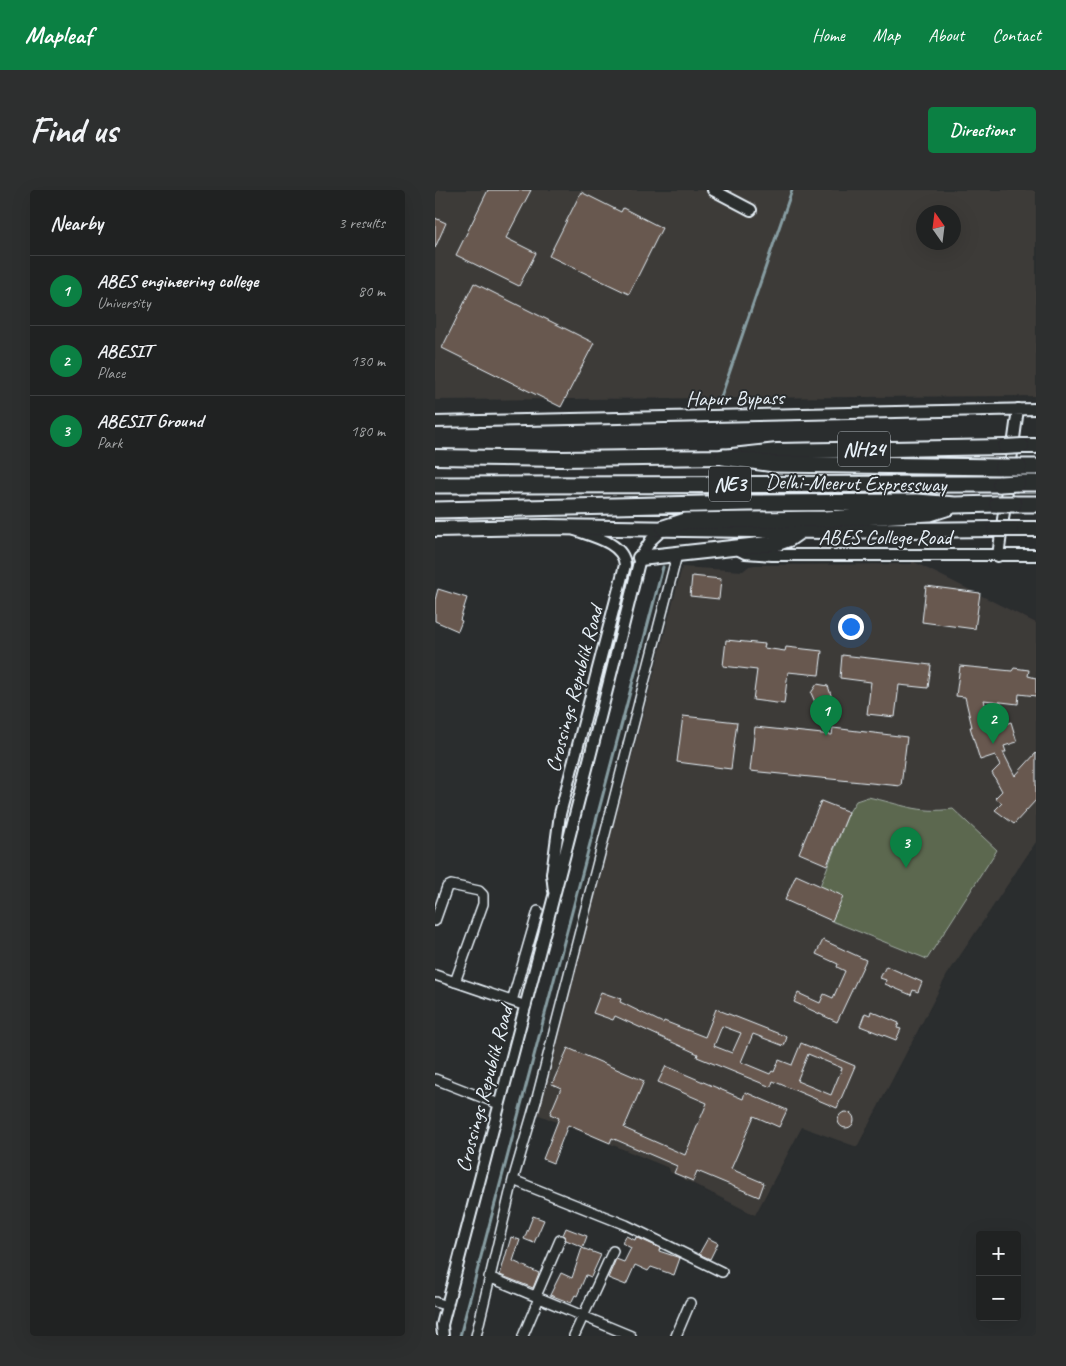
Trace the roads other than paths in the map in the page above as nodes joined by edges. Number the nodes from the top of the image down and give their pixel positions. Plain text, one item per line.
1 (713, 190) edge
2 (751, 210) dead end
3 (1018, 409) junction
4 (1036, 409) edge
5 (435, 422) edge
6 (1029, 446) edge
7 (435, 457) edge
8 (723, 457) junction
9 (973, 467) junction
10 (1036, 467) edge
11 (1036, 483) edge
12 (809, 484) junction
13 (435, 485) edge
14 (1036, 504) edge
15 (955, 505) junction
16 (435, 510) edge
17 (569, 528) junction
18 (664, 528) junction
19 (435, 529) edge
20 (1036, 529) edge
21 (799, 531) junction
22 (734, 548) junction
23 (677, 555) junction
24 (1036, 555) edge
25 (999, 556) junction
26 (640, 558) junction
27 (554, 892) junction
28 (538, 911) dead end
29 (435, 921) edge
30 (435, 975) edge
31 (455, 982) junction
32 (512, 1002) junction
33 (526, 1006) junction
34 (435, 1079) edge
35 (499, 1104) junction
36 (513, 1180) junction
37 (560, 1240) dead end
38 (613, 1251) dead end
39 (722, 1272) dead end
40 (489, 1277) junction
41 (538, 1297) junction
42 (435, 1302) edge
43 (690, 1303) dead end
44 (447, 1306) junction
45 (583, 1315) junction
46 (440, 1331) edge
47 (476, 1336) edge
48 (523, 1336) edge
49 (575, 1336) edge
50 (631, 1336) edge
51 (676, 1336) edge

1 - 2 street
3 - 4 street, Hapur Bypass
3 - 5 street, Hapur Bypass
3 - 25 street
6 - 8 highway, NH24, bridge
7 - 8 highway
8 - 9 highway
9 - 10 highway, bridge
9 - 12 highway
11 - 12 highway, Delhi-Meerut Expressway / NE3, bridge
12 - 13 highway, Delhi-Meerut Expressway / NE3
14 - 15 highway, Delhi-Meerut Expressway, bridge
15 - 16 highway, Delhi-Meerut Expressway
15 - 18 highway
17 - 18 highway
17 - 19 highway
17 - 27 street, Crossings Republik Road
18 - 21 highway
18 - 26 street, Crossings Republik Road
20 - 21 highway, bridge
21 - 22 highway
22 - 23 highway
22 - 25 street, ABES College Road
23 - 26 highway
23 - 36 street
24 - 25 street, ABES College Road
26 - 27 street, Crossings Republik Road
27 - 33 street, Crossings Republik Road
28 - 32 street
29 - 31 street
30 - 31 street
31 - 32 street
32 - 33 street
33 - 35 street, Crossings Republik Road
34 - 35 street
35 - 44 street, Crossings Republik Road
36 - 39 street
36 - 40 street
37 - 41 street
38 - 45 street
40 - 41 street
40 - 47 street
41 - 45 street
41 - 48 street
42 - 44 street
43 - 51 street
44 - 46 street, Crossings Republik Road
45 - 49 street
45 - 50 street

